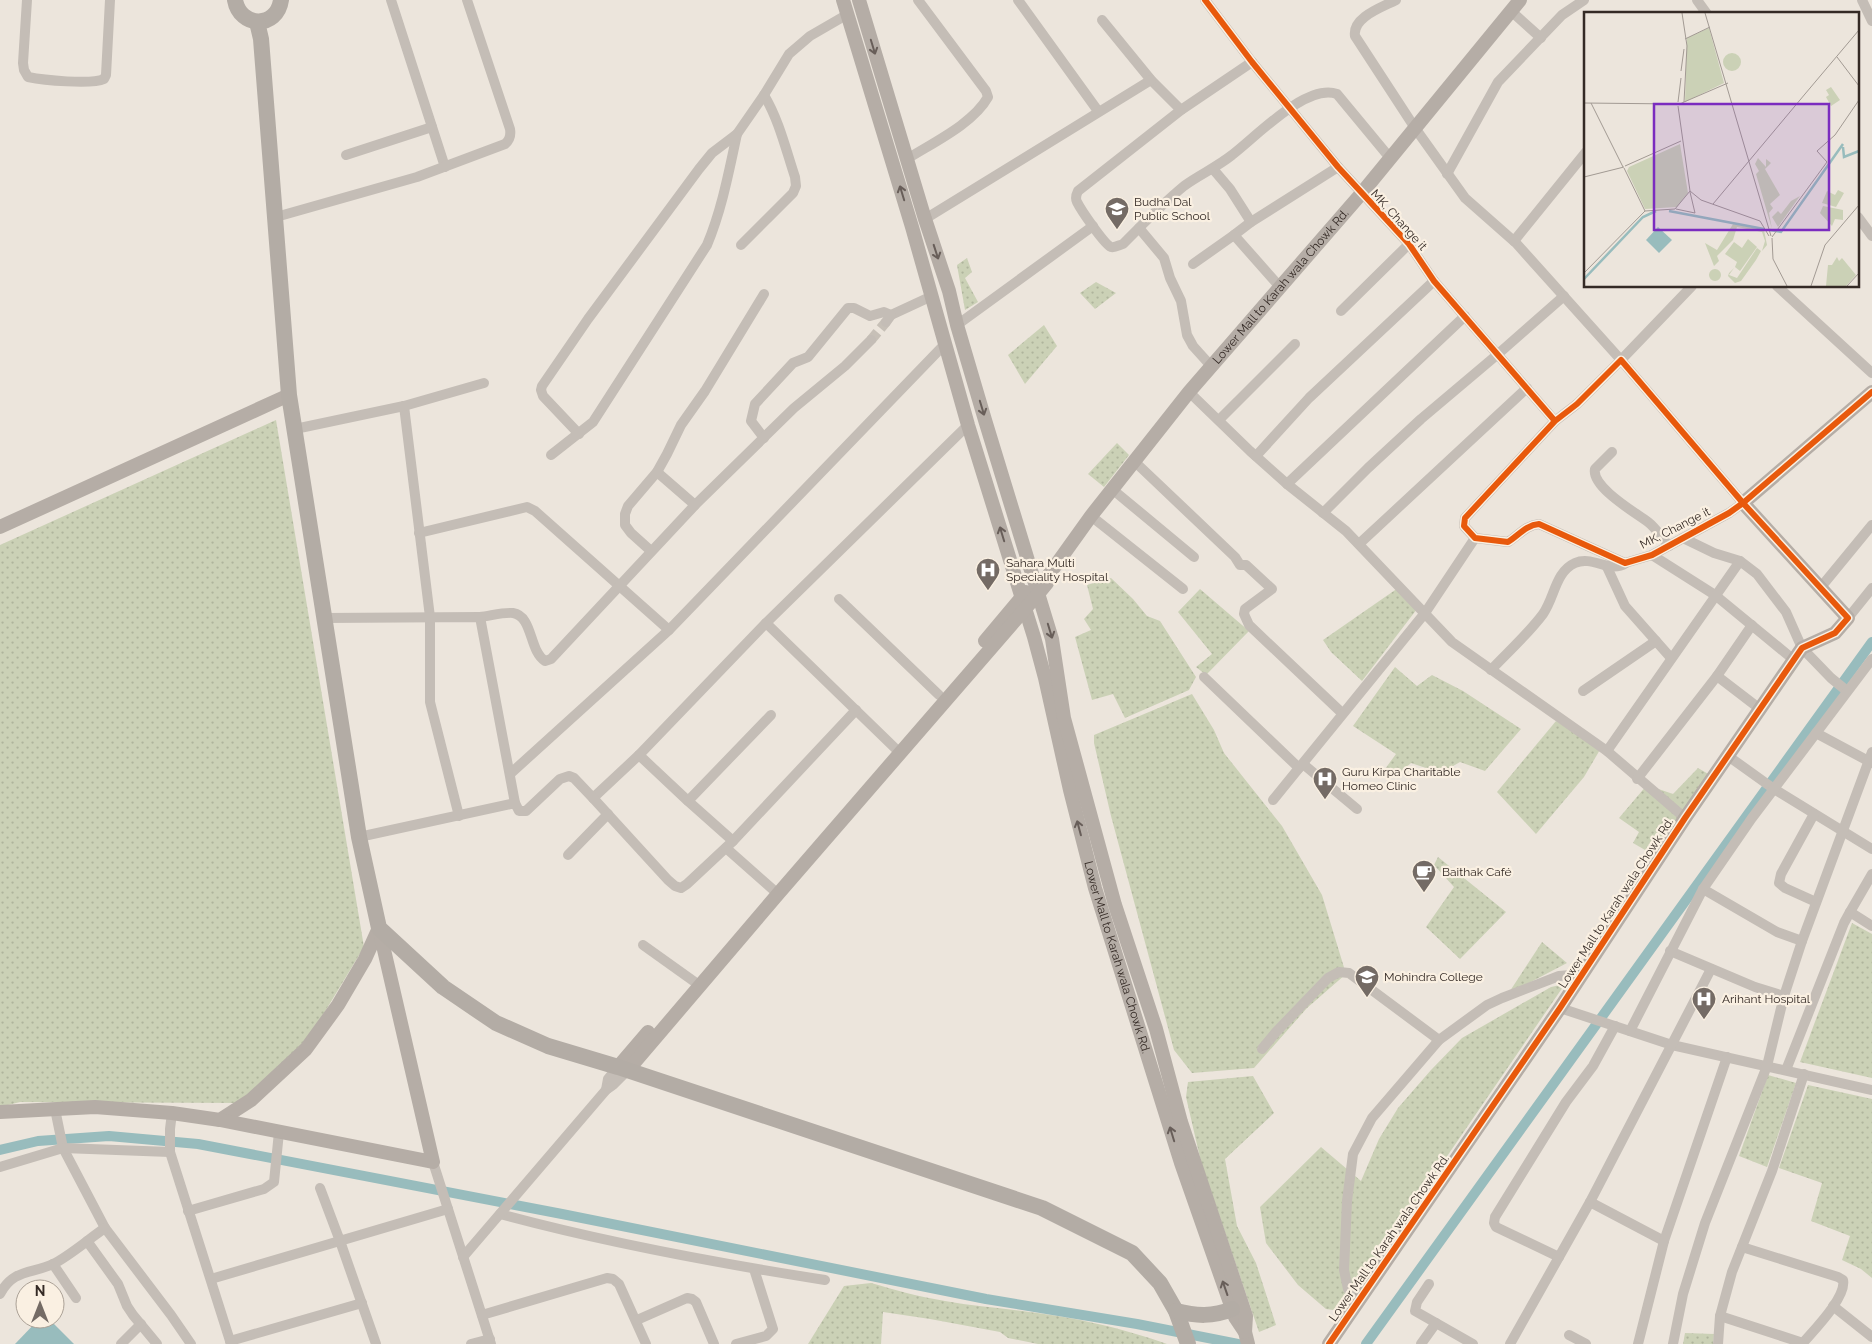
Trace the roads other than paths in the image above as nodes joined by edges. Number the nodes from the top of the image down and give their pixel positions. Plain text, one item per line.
1 (27, 0) edge
2 (110, 0) edge
3 (235, 0) edge
4 (280, 0) edge
5 (392, 0) edge
6 (467, 0) edge
7 (843, 0) edge
8 (918, 0) edge
9 (1018, 0) edge
10 (1205, 0) edge
11 (1396, 0) edge
12 (1584, 0) edge
13 (1696, 0) edge
14 (1862, 0) edge
15 (863, 3) edge
16 (1515, 6) edge
17 (1705, 12) edge
18 (848, 14) junction
19 (1102, 20) dead end
20 (1872, 20) edge
21 (257, 22) junction
22 (1541, 38) junction
23 (1252, 62) junction
24 (1151, 80) junction
25 (764, 96) junction
26 (1289, 107) junction
27 (1181, 110) junction
28 (1098, 111) junction
29 (432, 127) junction
30 (1415, 128) junction
31 (737, 134) junction
32 (346, 155) dead end
33 (1390, 158) junction
34 (907, 159) junction
35 (1584, 159) edge
36 (445, 166) junction
37 (1338, 167) junction
38 (1213, 169) junction
39 (1447, 174) junction
40 (1361, 194) junction
41 (276, 216) junction
42 (925, 220) junction
43 (1860, 220) edge
44 (1251, 222) junction
45 (1093, 226) junction
46 (1139, 228) junction
47 (1234, 235) junction
48 (1872, 236) edge
49 (1514, 241) junction
50 (1409, 244) junction
51 (741, 245) dead end
52 (1193, 264) dead end
53 (1434, 281) junction
54 (1280, 287) junction
55 (1690, 288) edge
56 (1780, 288) edge
57 (764, 294) dead end
58 (932, 296) junction
59 (1564, 296) junction
60 (1341, 312) dead end
61 (1465, 316) junction
62 (957, 325) junction
63 (871, 340) tunnel mouth
64 (945, 344) junction
65 (1294, 344) dead end
66 (1498, 354) junction
67 (1621, 360) junction
68 (1211, 366) junction
69 (970, 368) junction
70 (1872, 373) edge
71 (954, 374) junction
72 (484, 382) dead end
73 (1527, 388) junction
74 (1189, 392) junction
75 (1872, 392) edge
76 (290, 395) junction
77 (404, 406) junction
78 (1219, 420) junction
79 (1556, 421) junction
80 (968, 425) junction
81 (294, 430) junction
82 (579, 434) junction
83 (764, 438) junction
84 (1612, 452) dead end
85 (551, 455) dead end
86 (1256, 456) junction
87 (1134, 461) junction
88 (657, 472) junction
89 (1287, 484) junction
90 (1112, 489) junction
91 (1743, 503) junction
92 (695, 505) junction
93 (1323, 513) junction
94 (1091, 516) junction
95 (1872, 525) edge
96 (0, 527) edge
97 (420, 533) junction
98 (1475, 538) junction
99 (1683, 538) junction
100 (1359, 544) junction
101 (1669, 546) junction
102 (651, 551) junction
103 (1652, 555) junction
104 (1194, 557) dead end
105 (1740, 561) junction
106 (1624, 563) junction
107 (1607, 567) junction
108 (619, 585) junction
109 (1821, 588) junction
110 (1872, 588) edge
111 (1037, 589) junction
112 (1183, 589) dead end
113 (1715, 595) junction
114 (839, 599) dead end
115 (1024, 603) junction
116 (1425, 613) junction
117 (430, 617) junction
118 (480, 617) junction
119 (324, 618) junction
120 (1848, 618) junction
121 (766, 623) junction
122 (1752, 625) junction
123 (669, 630) junction
124 (1656, 641) junction
125 (1802, 648) junction
126 (1671, 658) junction
127 (1872, 659) edge
128 (1794, 660) junction
129 (1491, 670) junction
130 (1717, 676) junction
131 (1204, 678) dead end
132 (1844, 689) junction
133 (1583, 691) dead end
134 (939, 696) junction
135 (1760, 709) junction
136 (856, 710) junction
137 (1342, 713) junction
138 (771, 715) dead end
139 (1816, 733) junction
140 (898, 750) junction
141 (1606, 751) junction
142 (639, 755) junction
143 (1728, 756) junction
144 (1871, 759) edge
145 (1301, 766) junction
146 (510, 774) junction
147 (1637, 779) junction
148 (1771, 787) junction
149 (593, 798) junction
150 (1273, 800) dead end
151 (688, 801) junction
152 (515, 803) junction
153 (1357, 809) dead end
154 (608, 814) junction
155 (1814, 814) junction
156 (459, 816) junction
157 (1685, 818) junction
158 (1842, 832) junction
159 (359, 837) junction
160 (730, 844) junction
161 (1872, 849) edge
162 (1093, 852) junction
163 (568, 855) dead end
164 (1872, 874) edge
165 (1703, 889) junction
166 (775, 891) junction
167 (1816, 902) junction
168 (1850, 912) junction
169 (1872, 926) edge
170 (379, 928) junction
171 (1802, 941) junction
172 (643, 945) dead end
173 (1670, 951) junction
174 (1711, 969) junction
175 (1582, 974) junction
176 (696, 983) junction
177 (1784, 996) junction
178 (1560, 1008) junction
179 (1615, 1026) junction
180 (1630, 1031) junction
181 (1439, 1040) junction
182 (1672, 1045) junction
183 (1262, 1049) dead end
184 (1727, 1057) junction
185 (1767, 1066) junction
186 (623, 1069) junction
187 (1786, 1070) junction
188 (1804, 1074) junction
189 (1872, 1090) edge
190 (0, 1112) edge
191 (172, 1113) junction
192 (57, 1116) junction
193 (220, 1120) junction
194 (279, 1132) junction
195 (62, 1145) junction
196 (170, 1149) junction
197 (433, 1162) junction
198 (0, 1167) edge
199 (320, 1188) dead end
200 (1590, 1202) junction
201 (448, 1209) junction
202 (188, 1211) junction
203 (500, 1214) junction
204 (105, 1228) junction
205 (1664, 1240) junction
206 (87, 1241) junction
207 (340, 1241) junction
208 (1742, 1247) junction
209 (463, 1257) junction
210 (1559, 1257) junction
211 (53, 1264) junction
212 (754, 1269) junction
213 (211, 1279) junction
214 (825, 1280) dead end
215 (1429, 1284) dead end
216 (0, 1294) edge
217 (76, 1298) dead end
218 (1361, 1299) junction
219 (362, 1303) junction
220 (1833, 1306) junction
221 (1232, 1309) junction
222 (482, 1314) junction
223 (1177, 1315) junction
224 (1720, 1316) junction
225 (637, 1320) junction
226 (1436, 1323) junction
227 (141, 1324) junction
228 (1569, 1335) dead end
229 (1246, 1337) edge
230 (1872, 1337) edge
231 (1187, 1340) edge
232 (490, 1341) edge
233 (230, 1343) edge
234 (122, 1344) edge
235 (157, 1344) edge
236 (191, 1344) edge
237 (376, 1344) edge
238 (471, 1344) edge
239 (646, 1344) edge
240 (714, 1344) edge
241 (736, 1344) edge
242 (1329, 1344) edge
243 (1420, 1344) edge
244 (1473, 1344) edge
245 (1510, 1344) edge
246 (1586, 1344) edge
247 (1638, 1344) edge
248 (1673, 1344) edge
249 (1718, 1344) edge
250 (1802, 1344) edge

1 - 2 street
3 - 21 main road
4 - 21 main road
5 - 29 street
6 - 36 street
7 - 18 main road
8 - 34 street
9 - 28 street
10 - 23 street, MK, Change it
11 - 30 street
12 - 22 street
13 - 17 street
14 - 20 street
15 -> 34 main road
16 - 22 street
16 - 30 main road, Lower Mall to Karah wala Chowk Rd.
18 - 25 street
58 -> 18 main road
19 - 24 street
21 - 41 main road
22 - 39 street
23 - 26 street, MK, Change it
23 - 27 street
24 - 27 street
24 - 28 street
25 - 31 street
25 - 51 street
26 - 33 street
26 - 37 street, MK, Change it
26 - 38 street
27 - 45 street
28 - 42 street
29 - 32 street
29 - 36 street
30 - 33 main road, Lower Mall to Karah wala Chowk Rd.
30 - 39 street
31 - 82 street
31 - 82 street
33 - 40 main road, Lower Mall to Karah wala Chowk Rd.
34 - 42 main road
35 - 49 street
36 - 41 street
37 - 40 street, MK, Change it
37 - 44 street
38 - 44 street
38 - 46 street
39 - 49 street
40 - 50 street, MK, Change it
40 - 54 main road, Lower Mall to Karah wala Chowk Rd.
41 - 76 main road
42 -> 62 main road
43 - 48 street
44 - 47 street
45 - 46 street
45 - 62 street
46 - 68 street
47 - 52 street
47 - 54 street
49 - 59 street
50 - 53 street, MK, Change it
50 - 60 street
53 - 61 street, MK, Change it
53 - 86 street
54 - 68 main road, Lower Mall to Karah wala Chowk Rd.
55 - 67 street
56 - 70 street
57 - 88 street
58 - 64 main road
58 - 83 street
59 - 66 street
59 - 67 street
61 - 66 street, MK, Change it
61 - 89 street
62 - 69 main road
63 - 83 street
64 - 71 main road
64 - 123 street
65 - 78 street
66 - 73 street, MK, Change it
66 - 93 street
67 - 79 street
67 - 91 street
68 - 74 main road, Lower Mall to Karah wala Chowk Rd.
69 - 71 main road
69 -> 111 main road
71 - 80 main road
72 - 77 street
73 - 79 street, MK, Change it
73 - 100 street
74 - 78 street
74 - 87 main road, Lower Mall to Karah wala Chowk Rd.
75 - 91 main road
76 - 81 main road
76 - 96 main road
77 - 81 street
77 - 97 street
78 - 86 street
79 - 98 street
115 -> 80 main road
80 - 121 street
81 - 119 main road
82 - 85 street
83 - 92 street
84 - 101 street
86 - 89 street
87 - 90 main road, Lower Mall to Karah wala Chowk Rd.
87 - 137 street
88 - 92 street
88 - 102 street
89 - 93 street
90 - 94 main road, Lower Mall to Karah wala Chowk Rd.
90 - 104 street
91 - 99 street, MK, Change it
91 - 109 main road
92 - 102 street
93 - 100 street
94 - 111 main road, Lower Mall to Karah wala Chowk Rd.
94 - 112 street
95 - 109 street
97 - 108 street
97 - 117 street
98 - 106 street
98 - 116 street
99 - 101 street, MK, Change it
99 - 105 street
100 - 116 street
101 - 103 street, MK, Change it
102 - 108 street
103 - 106 street, MK, Change it
103 - 113 street
105 - 113 street
105 - 125 street
106 - 107 street, MK, Change it
107 - 124 street
107 - 129 street
108 - 118 street
108 - 123 street
109 - 120 main road
110 - 120 street
111 - 115 main road, Lower Mall to Karah wala Chowk Rd.
111 -> 162 main road
113 - 122 street
113 - 126 street
114 - 134 street
115 - 134 main road
115 - 140 main road
162 -> 115 main road, Lower Mall to Karah wala Chowk Rd.
116 - 129 street
116 - 137 street
117 - 118 street
117 - 119 street
117 - 156 street
118 - 146 street
119 - 159 main road
120 - 125 main road
121 - 136 street
121 - 142 street
122 - 128 street
122 - 130 street
123 - 146 street
124 - 126 street
124 - 133 street
125 - 128 main road, Lower Mall to Karah wala Chowk Rd.
125 - 132 street
126 - 141 street
127 - 132 street
128 - 135 main road, Lower Mall to Karah wala Chowk Rd.
129 - 141 street
130 - 135 street
130 - 147 street
131 - 145 street
132 - 139 street
134 - 140 main road
135 - 143 main road, Lower Mall to Karah wala Chowk Rd.
136 - 140 street
136 - 160 street
137 - 145 street
138 - 151 street
139 - 144 street
139 - 148 street
140 - 166 main road
141 - 147 street
142 - 149 street
142 - 151 street
143 - 148 street
143 - 157 main road, Lower Mall to Karah wala Chowk Rd.
144 - 158 street
145 - 150 street
145 - 153 street
146 - 152 street
147 - 157 street
148 - 155 street
148 - 165 street
149 - 152 street
149 - 154 street
151 - 160 street
152 - 156 street
154 - 160 street
154 - 163 street
155 - 158 street
155 - 167 street
156 - 159 street
157 - 175 main road, Lower Mall to Karah wala Chowk Rd.
158 - 161 street
158 - 167 street
159 - 170 main road
160 - 166 street
221 -> 162 main road, Lower Mall to Karah wala Chowk Rd.
162 - 229 main road
164 - 168 street
165 - 171 street
165 - 173 street
166 - 176 main road
167 - 171 street
168 - 169 street
168 - 187 street
170 - 186 main road
170 - 193 main road
170 - 197 main road
171 - 177 street
172 - 176 street
173 - 174 street
173 - 180 street
174 - 177 street
174 - 182 street
175 - 178 main road, Lower Mall to Karah wala Chowk Rd.
175 - 181 street
176 - 186 main road
177 - 185 street
178 - 179 street
178 - 218 main road, Lower Mall to Karah wala Chowk Rd.
179 - 180 street
179 - 210 street
180 - 182 street
181 - 183 street
181 - 218 street
182 - 184 street
182 - 200 street
184 - 185 street
184 - 205 street
185 - 187 street
185 - 248 street
186 - 203 street
186 - 223 main road
187 - 188 street
188 - 189 street
188 - 208 street
190 - 192 main road
191 - 192 main road
191 - 193 main road
191 - 196 street
192 - 195 street
193 - 194 main road
194 - 197 main road
194 - 202 street
195 - 196 street
195 - 198 street
195 - 204 street
196 - 202 street
197 - 201 street
199 - 207 street
200 - 205 street
200 - 210 street
201 - 207 street
201 - 209 street
202 - 213 street
203 - 209 street
203 - 212 street
204 - 206 street
204 - 236 street
205 - 247 street
206 - 211 street
206 - 227 street
207 - 213 street
207 - 219 street
208 - 220 street
208 - 224 street
209 - 222 street
210 - 245 street
211 - 216 street
211 - 217 street
212 - 214 street
212 - 241 street
213 - 233 street
215 - 226 street
218 - 242 main road, Lower Mall to Karah wala Chowk Rd.
219 - 233 street
219 - 237 street
220 - 230 street
220 - 250 street
221 - 223 main road
221 - 229 main road, Lower Mall to Karah wala Chowk Rd.
222 - 225 street
222 - 232 street
223 - 231 main road
224 - 249 street
224 - 250 street
225 - 239 street
225 - 240 street
226 - 243 street
226 - 244 street
227 - 234 street
227 - 235 street
228 - 246 street
232 - 238 street

